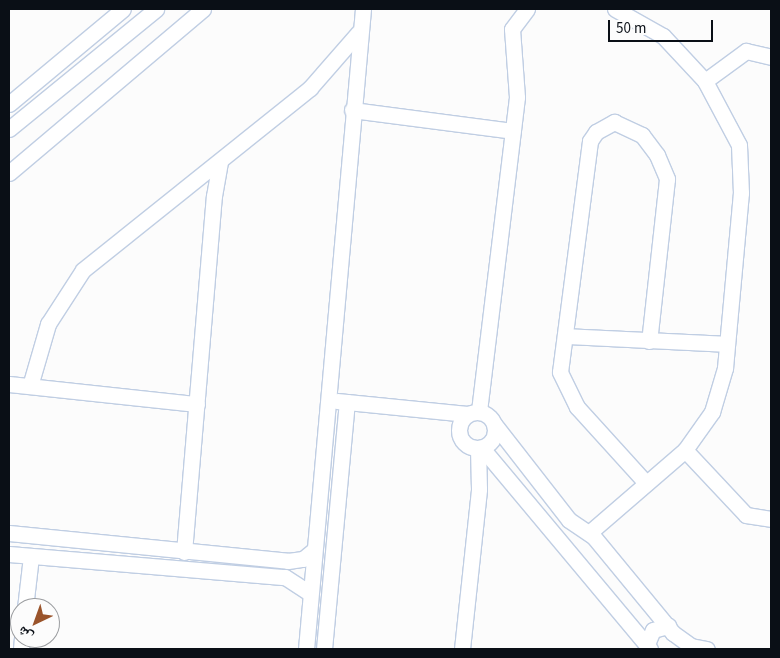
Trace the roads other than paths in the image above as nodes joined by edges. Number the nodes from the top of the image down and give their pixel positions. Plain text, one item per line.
1 (123, 9) edge
2 (156, 9) edge
3 (203, 9) edge
4 (363, 9) edge
5 (528, 9) edge
6 (616, 9) edge
7 (642, 14) edge
8 (358, 32) junction
9 (771, 57) edge
10 (705, 81) junction
11 (9, 104) edge
12 (352, 110) junction
13 (9, 129) edge
14 (513, 130) junction
15 (220, 162) junction
16 (9, 173) edge
17 (565, 336) junction
18 (649, 341) junction
19 (727, 344) junction
20 (9, 384) edge
21 (30, 386) junction
22 (330, 400) junction
23 (347, 402) junction
24 (197, 404) junction
25 (473, 412) junction
26 (495, 425) junction
27 (480, 448) junction
28 (685, 450) junction
29 (646, 484) junction
30 (771, 519) edge
31 (568, 520) junction
32 (9, 533) edge
33 (557, 535) junction
34 (594, 538) junction
35 (314, 550) junction
36 (184, 552) junction
37 (9, 554) edge
38 (31, 556) junction
39 (579, 560) junction
40 (311, 591) junction
41 (330, 591) junction
42 (27, 598) edge
43 (668, 626) junction
44 (648, 646) edge
45 (686, 646) edge
46 (306, 649) edge
47 (324, 649) edge
48 (462, 649) edge
49 (707, 649) edge

1 - 11 street
2 - 13 street
3 - 16 street
4 - 8 street
5 - 14 street
6 - 7 street
7 - 10 street
8 - 12 street
8 - 15 street
9 - 10 street
10 - 19 street
12 - 14 street
12 - 22 street
14 - 25 street
15 - 21 street
15 - 24 street
17 - 18 street
17 - 18 street
17 - 29 street
18 - 19 street
19 - 28 street
20 - 21 street
21 - 24 street
22 - 23 street
22 - 35 street
23 - 25 street
23 - 41 street
24 - 36 street
25 - 26 street
25 - 27 street
26 - 27 street
26 - 31 street
27 - 33 street
27 - 48 street
28 - 29 street
28 - 30 street
29 - 34 street
31 - 33 street
31 - 34 street
32 - 36 street
33 - 39 street
34 - 39 street
34 - 43 street
35 - 36 street
35 - 40 street
37 - 38 street
38 - 40 street
38 - 42 street
39 - 44 street
40 - 41 street
40 - 46 street
41 - 47 street
43 - 44 street
43 - 45 street
45 - 49 street

